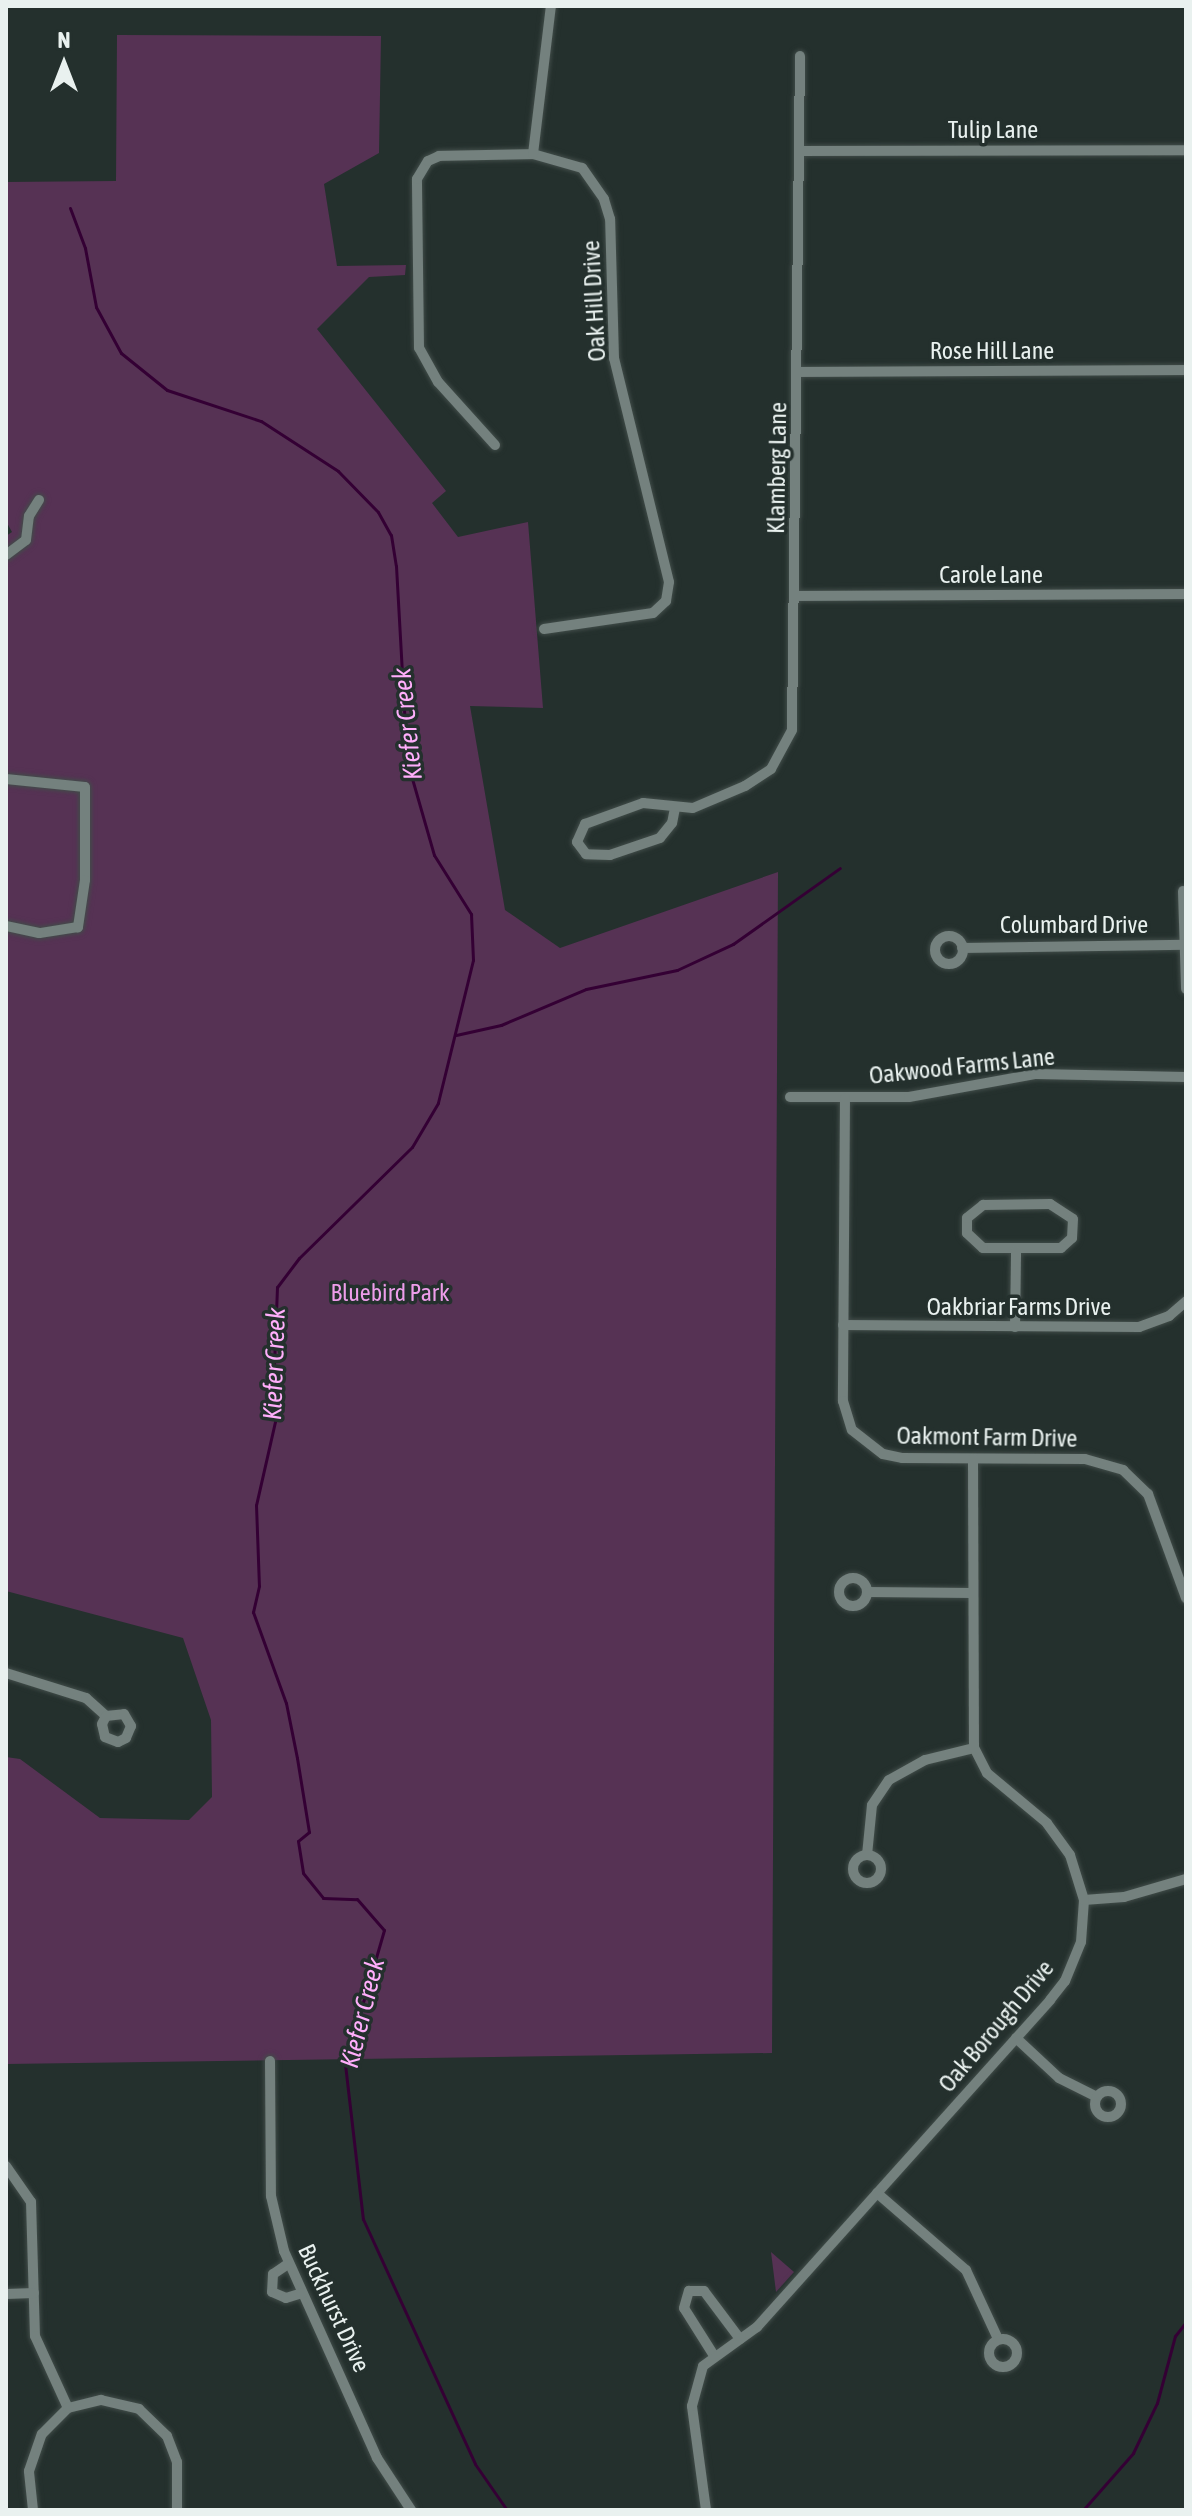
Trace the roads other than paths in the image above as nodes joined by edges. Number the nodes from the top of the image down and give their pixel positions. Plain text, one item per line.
1 (551, 6) edge
2 (800, 56) dead end
3 (1186, 150) edge
4 (800, 151) junction
5 (533, 154) junction
6 (1186, 370) edge
7 (798, 372) junction
8 (495, 445) dead end
9 (39, 500) dead end
10 (6, 555) edge
11 (1186, 594) edge
12 (796, 596) junction
13 (544, 629) dead end
14 (6, 779) edge
15 (675, 808) junction
16 (1183, 891) dead end
17 (6, 926) edge
18 (1184, 945) edge
19 (962, 948) dead end
20 (1186, 989) edge
21 (1186, 1077) edge
22 (790, 1097) dead end
23 (845, 1098) junction
24 (1016, 1251) junction
25 (1186, 1301) edge
26 (843, 1325) junction
27 (1015, 1327) junction
28 (973, 1459) junction
29 (868, 1592) dead end
30 (972, 1593) junction
31 (1186, 1598) edge
32 (6, 1673) edge
33 (106, 1716) junction
34 (974, 1748) junction
35 (867, 1855) dead end
36 (1186, 1879) edge
37 (1084, 1900) junction
38 (1016, 2038) junction
39 (270, 2061) dead end
40 (1097, 2097) dead end
41 (6, 2166) edge
42 (877, 2193) junction
43 (288, 2264) junction
44 (34, 2293) junction
45 (302, 2293) junction
46 (6, 2294) edge
47 (740, 2339) junction
48 (998, 2339) dead end
49 (713, 2354) junction
50 (68, 2408) junction
51 (33, 2510) edge
52 (177, 2510) edge
53 (411, 2510) edge
54 (706, 2510) edge

1 - 5 street
2 - 4 street, Klamberg Lane
3 - 4 street, Tulip Lane
4 - 7 street, Klamberg Lane
5 - 8 street, Oak Hill Drive
5 - 13 street, Oak Hill Drive
6 - 7 street, Rose Hill Lane
7 - 12 street, Klamberg Lane
9 - 10 street
11 - 12 street, Carole Lane
12 - 15 street, Klamberg Lane
14 - 17 street
15 - 15 street, Klamberg Lane
16 - 18 street
18 - 19 street, Columbard Drive
18 - 20 street
21 - 23 street, Oakwood Farms Lane
22 - 23 street, Oakwood Farms Lane
23 - 26 street, Oakmont Farm Drive
24 - 24 street
24 - 27 street
25 - 27 street, Oakbriar Farms Drive
26 - 27 street, Oakbriar Farms Drive
26 - 28 street, Oakmont Farm Drive
28 - 30 street
28 - 31 street, Oakmont Farm Drive
29 - 30 street
30 - 34 street
32 - 33 street
33 - 33 street
34 - 35 street
34 - 37 street
36 - 37 street
37 - 38 street, Oak Borough Drive
38 - 40 street
38 - 42 street, Oak Borough Drive
39 - 43 street, Buckhurst Drive
41 - 44 street
42 - 47 street, Oak Borough Drive
42 - 48 street
43 - 45 street, Buckhurst Drive
43 - 45 street
44 - 46 street
44 - 50 street
45 - 53 street, Buckhurst Drive
47 - 49 street, Oak Borough Drive
47 - 49 street
49 - 54 street
50 - 51 street
50 - 52 street

